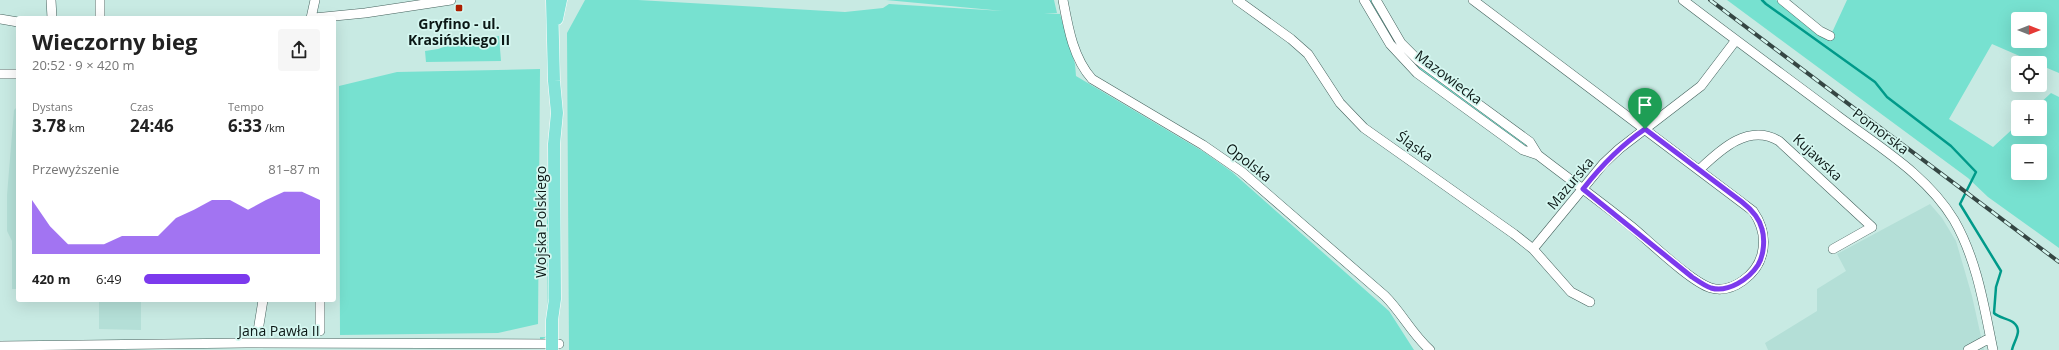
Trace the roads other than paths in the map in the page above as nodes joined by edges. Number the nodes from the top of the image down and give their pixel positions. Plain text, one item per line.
1 (51, 0) edge
2 (100, 0) edge
3 (315, 0) edge
4 (451, 0) edge
5 (552, 0) edge
6 (561, 0) edge
7 (1063, 0) edge
8 (1237, 0) edge
9 (1364, 0) edge
10 (1376, 0) edge
11 (1473, 0) edge
12 (1683, 0) edge
13 (1782, 0) edge
14 (52, 16) edge
15 (100, 16) edge
16 (312, 16) edge
17 (333, 16) edge
18 (0, 19) edge
19 (16, 22) edge
20 (554, 32) junction
21 (1830, 36) dead end
22 (1736, 40) junction
23 (0, 74) edge
24 (16, 74) edge
25 (1645, 129) junction
26 (1538, 155) junction
27 (1700, 169) junction
28 (1583, 189) junction
29 (1533, 249) junction
30 (1833, 249) dead end
31 (262, 302) edge
32 (320, 302) edge
33 (1590, 302) dead end
34 (258, 331) dead end
35 (320, 331) dead end
36 (1990, 338) junction
37 (0, 346) edge
38 (347, 347) edge
39 (555, 347) edge
40 (15, 348) edge
41 (1430, 350) edge
42 (1968, 350) edge
43 (1993, 350) edge

1 - 14 street
2 - 15 street
3 - 16 street
4 - 17 street
5 - 20 main road, Wojska Polskiego
6 - 20 main road, Wojska Polskiego
7 - 41 street, Opolska
8 - 29 street, Śląska
9 - 26 street, Mazowiecka
10 - 26 street, Mazowiecka
11 - 25 street
12 - 22 street, Pomorska
13 - 21 street
18 - 19 street
20 - 39 main road, Wojska Polskiego
22 - 25 street, Mazurska
22 - 36 street, Pomorska
23 - 24 street
25 - 27 street
25 - 28 street, Mazurska
26 - 28 street, Mazowiecka
27 - 28 street, Mazowiecka
27 - 30 street, Kujawska
28 - 29 street, Mazurska
29 - 33 street, Śląska
31 - 34 street
32 - 35 street
36 - 42 street
36 - 43 street, Pomorska
37 - 40 street, Jana Pawła II
38 - 39 street, Jana Pawła II
38 - 40 street, Jana Pawła II

